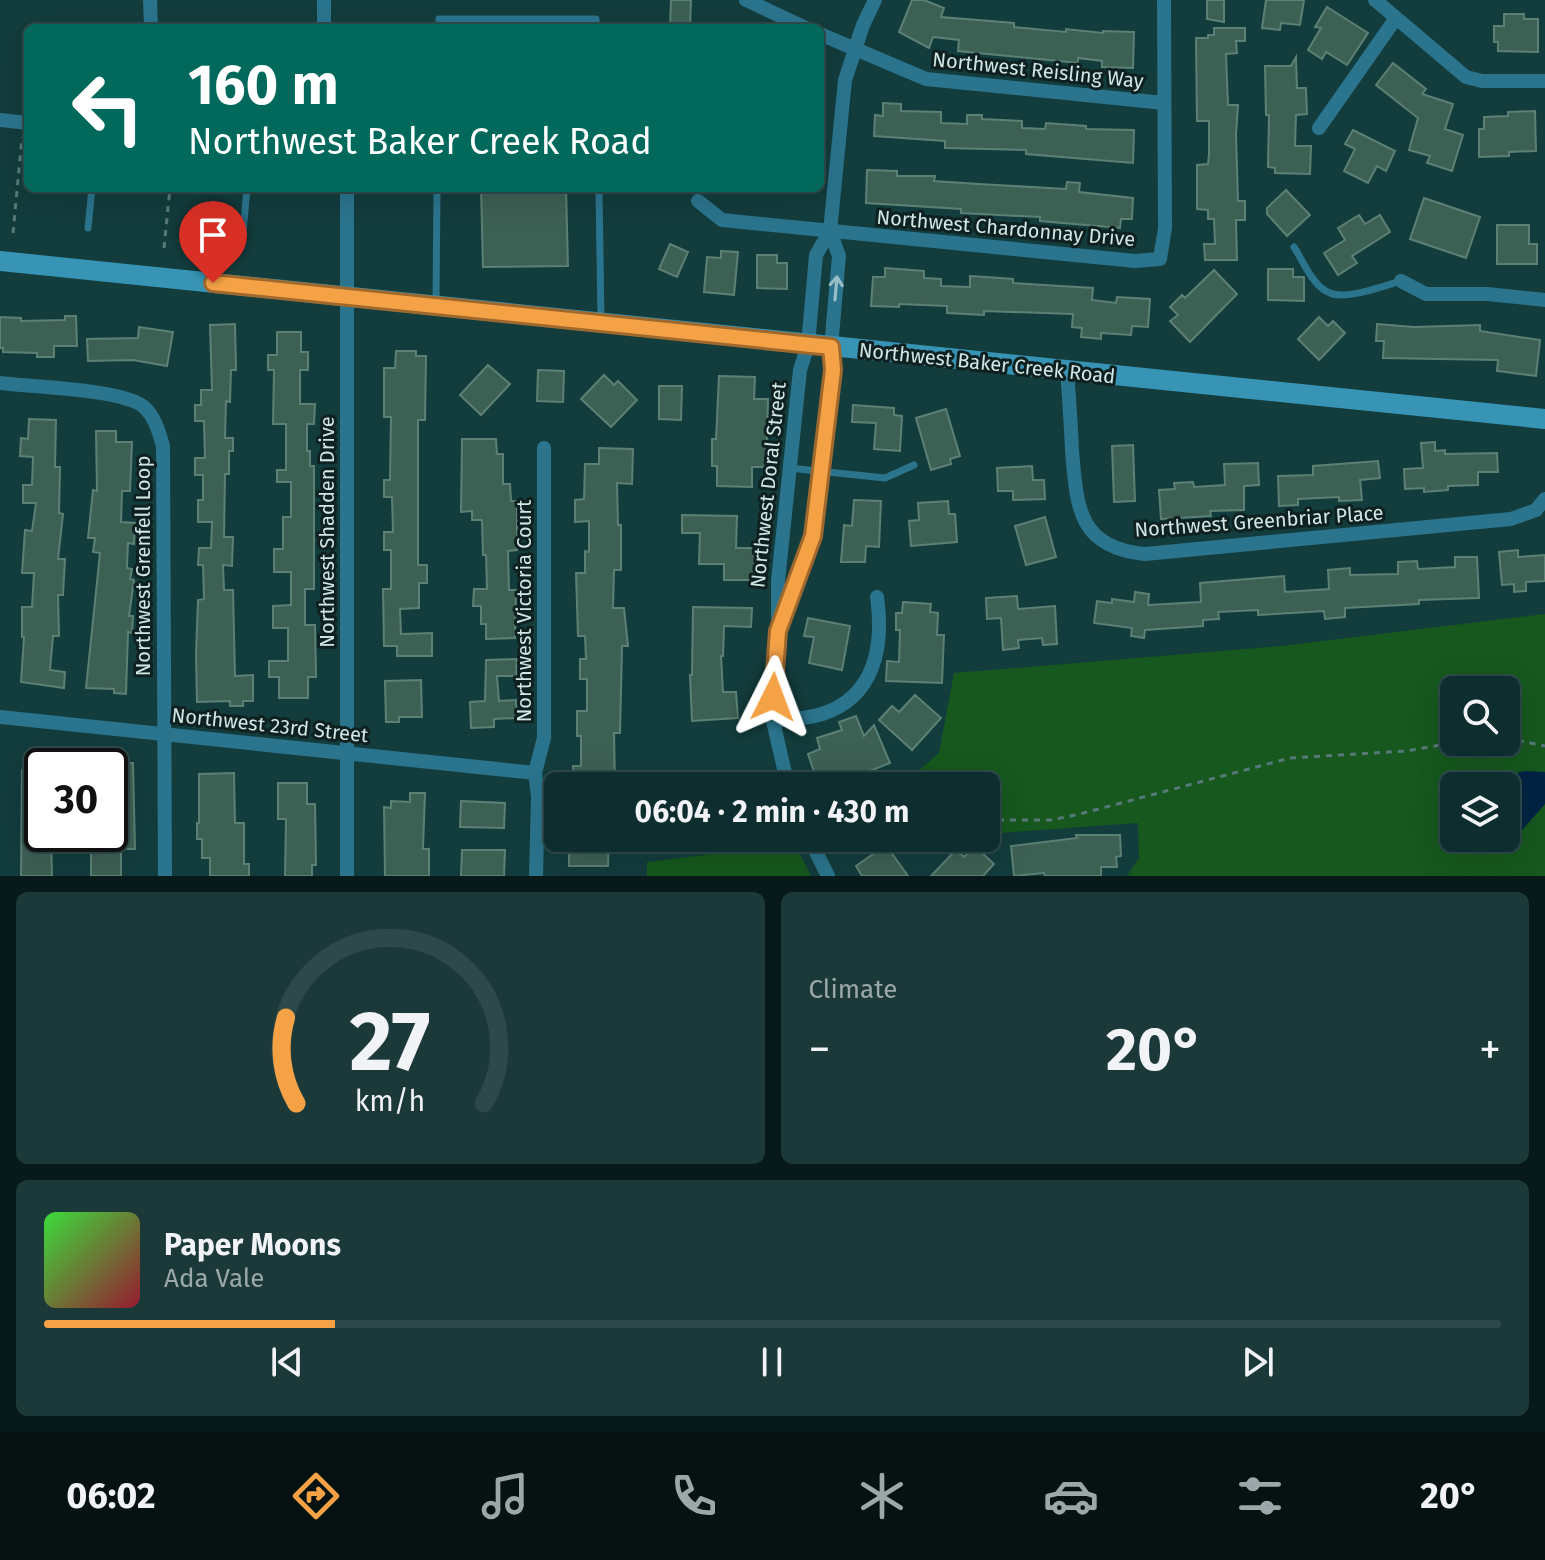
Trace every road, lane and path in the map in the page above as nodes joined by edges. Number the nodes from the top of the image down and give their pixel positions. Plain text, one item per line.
1 (150, 0) edge
2 (324, 0) edge
3 (746, 0) edge
4 (875, 0) edge
5 (1164, 0) edge
6 (1375, 0) edge
7 (1396, 18) junction
8 (151, 24) edge
9 (324, 24) edge
10 (439, 24) edge
11 (596, 24) edge
12 (797, 24) edge
13 (824, 36) edge
14 (854, 49) junction
15 (1545, 81) edge
16 (1164, 103) junction
17 (0, 120) edge
18 (24, 123) edge
19 (1319, 128) dead end
20 (22, 137) dead end
21 (92, 192) edge
22 (170, 192) edge
23 (247, 192) edge
24 (347, 192) edge
25 (437, 192) edge
26 (599, 192) edge
27 (698, 201) dead end
28 (88, 228) dead end
29 (830, 231) junction
30 (13, 233) dead end
31 (242, 244) dead end
32 (1294, 247) dead end
33 (164, 248) dead end
34 (0, 261) edge
35 (1401, 281) joint
36 (347, 297) junction
37 (1545, 300) edge
38 (436, 306) junction
39 (601, 323) junction
40 (808, 345) junction
41 (831, 347) junction
42 (1067, 370) junction
43 (0, 383) edge
44 (1545, 419) edge
45 (544, 448) dead end
46 (914, 465) dead end
47 (789, 468) junction
48 (822, 471) junction
49 (1545, 499) edge
50 (877, 597) dead end
51 (778, 631) junction
52 (0, 717) edge
53 (773, 721) junction
54 (163, 734) junction
55 (1520, 741) edge
56 (1440, 745) edge
57 (1545, 746) edge
58 (347, 753) junction
59 (785, 772) edge
60 (535, 773) junction
61 (1000, 820) edge
62 (816, 852) edge
63 (165, 876) edge
64 (347, 876) edge
65 (536, 876) edge
66 (828, 876) edge

1 - 8 street
2 - 9 street
3 - 12 street
4 - 14 street
5 - 16 street, Northwest Chardonnay Drive
6 - 7 street
7 - 15 street
7 - 19 street
10 - 11 lane
13 - 14 street, Northwest Reisling Way
14 - 16 street, Northwest Reisling Way
14 - 29 street
16 - 29 street, Northwest Chardonnay Drive
17 - 18 street
20 - 30 path
21 - 28 lane
22 - 33 path
23 - 31 lane
24 - 36 street, Northwest Shadden Drive
25 - 38 lane
26 - 39 lane
27 - 29 street
29 - 40 street, Northwest Doral Street
41 -> 29 street, Northwest Doral Street
32 - 35 lane
34 - 36 main road, Northwest Baker Creek Road
35 - 37 street
36 - 38 main road, Northwest Baker Creek Road
36 - 58 street, Northwest Shadden Drive
38 - 39 main road, Northwest Baker Creek Road
39 - 40 main road, Northwest Baker Creek Road
40 - 41 main road, Northwest Baker Creek Road
40 - 47 street, Northwest Doral Street
41 - 42 main road, Northwest Baker Creek Road
41 - 48 street, Northwest Doral Street
42 - 44 main road, Northwest Baker Creek Road
42 - 49 street, Northwest Greenbriar Place
43 - 54 street, Northwest Grenfell Loop
45 - 60 street, Northwest Victoria Court
46 - 48 lane
47 - 48 lane
47 - 51 street, Northwest Doral Street
48 - 51 street, Northwest Doral Street
50 - 53 street
51 - 53 street, Northwest Doral Street
52 - 54 street, Northwest 23rd Street
53 - 59 street, Northwest Doral Street
54 - 58 street, Northwest 23rd Street
54 - 63 street, Northwest Grenfell Loop
55 - 57 path
56 - 61 path
58 - 60 street, Northwest 23rd Street
58 - 64 street, Northwest Shadden Drive
60 - 65 street, Northwest Victoria Court
62 - 66 street

